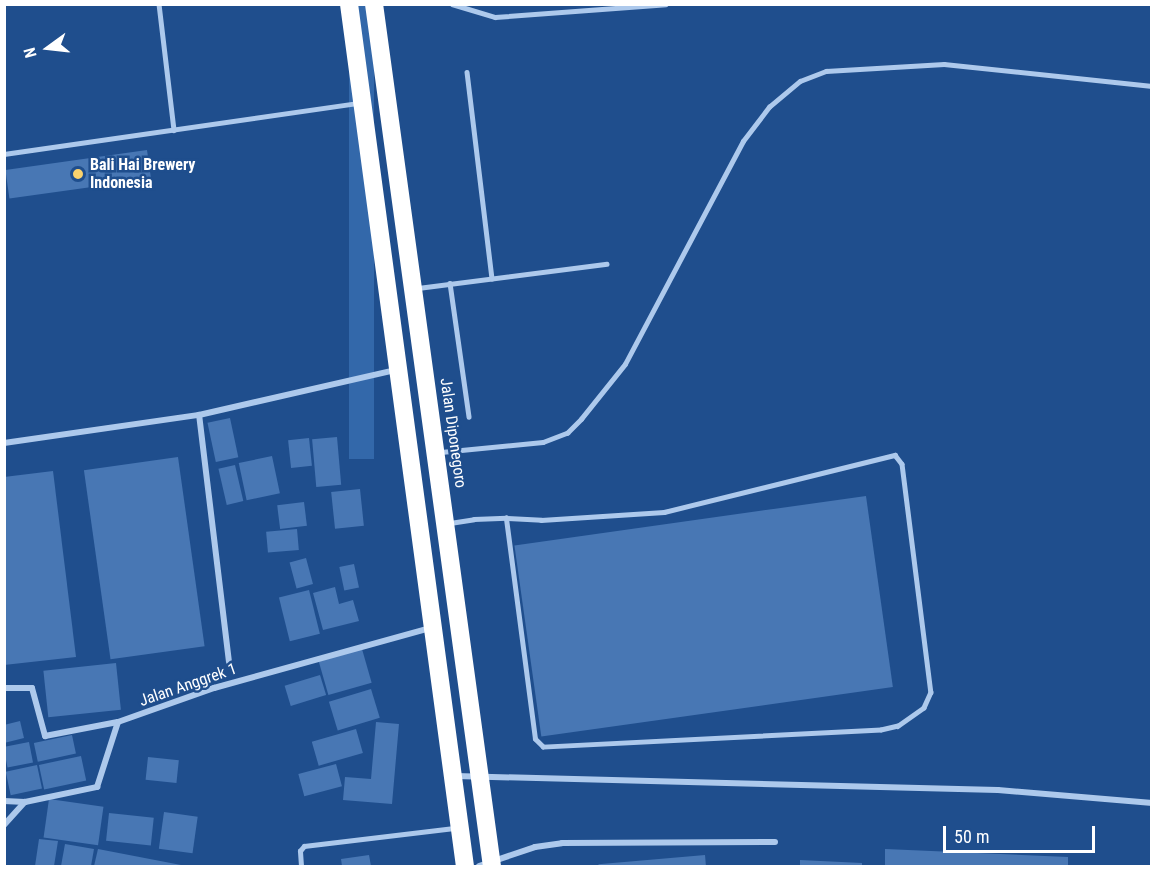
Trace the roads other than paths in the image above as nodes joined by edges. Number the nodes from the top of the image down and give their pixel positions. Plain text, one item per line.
1 (159, 4) edge
2 (349, 4) edge
3 (374, 4) edge
4 (452, 4) edge
5 (666, 4) edge
6 (467, 72) dead end
7 (1152, 86) edge
8 (362, 102) junction
9 (174, 130) junction
10 (4, 154) edge
11 (606, 264) dead end
12 (492, 278) junction
13 (450, 283) junction
14 (413, 288) junction
15 (396, 370) junction
16 (199, 415) junction
17 (469, 417) dead end
18 (4, 443) edge
19 (436, 452) junction
20 (506, 518) junction
21 (445, 524) junction
22 (434, 627) junction
23 (229, 662) dead end
24 (4, 688) edge
25 (118, 722) junction
26 (480, 775) junction
27 (452, 776) junction
28 (4, 801) edge
29 (25, 802) junction
30 (1152, 803) edge
31 (4, 825) edge
32 (458, 828) junction
33 (775, 842) dead end
34 (487, 865) edge
35 (301, 867) edge
36 (465, 867) edge

1 - 9 lane
2 - 8 highway
3 - 14 highway, Jalan Diponegoro
4 - 5 lane
6 - 12 lane
7 - 19 lane
8 - 9 lane
8 - 15 highway
9 - 10 lane
11 - 12 lane
12 - 13 lane
13 - 14 lane
13 - 17 lane
14 - 19 highway, Jalan Diponegoro
15 - 16 street
15 - 22 highway
16 - 18 street
16 - 23 street
19 - 21 highway, Jalan Diponegoro
20 - 20 lane
20 - 21 lane
21 - 26 highway, Jalan Diponegoro
22 - 25 street, Jalan Anggrek 1
22 - 27 highway
24 - 25 street, Jalan Anggrek 1
25 - 29 street
26 - 27 street
26 - 30 street
26 - 34 highway, Jalan Diponegoro
27 - 32 highway
28 - 29 street
29 - 31 street
32 - 35 lane
32 - 36 highway
33 - 34 street

